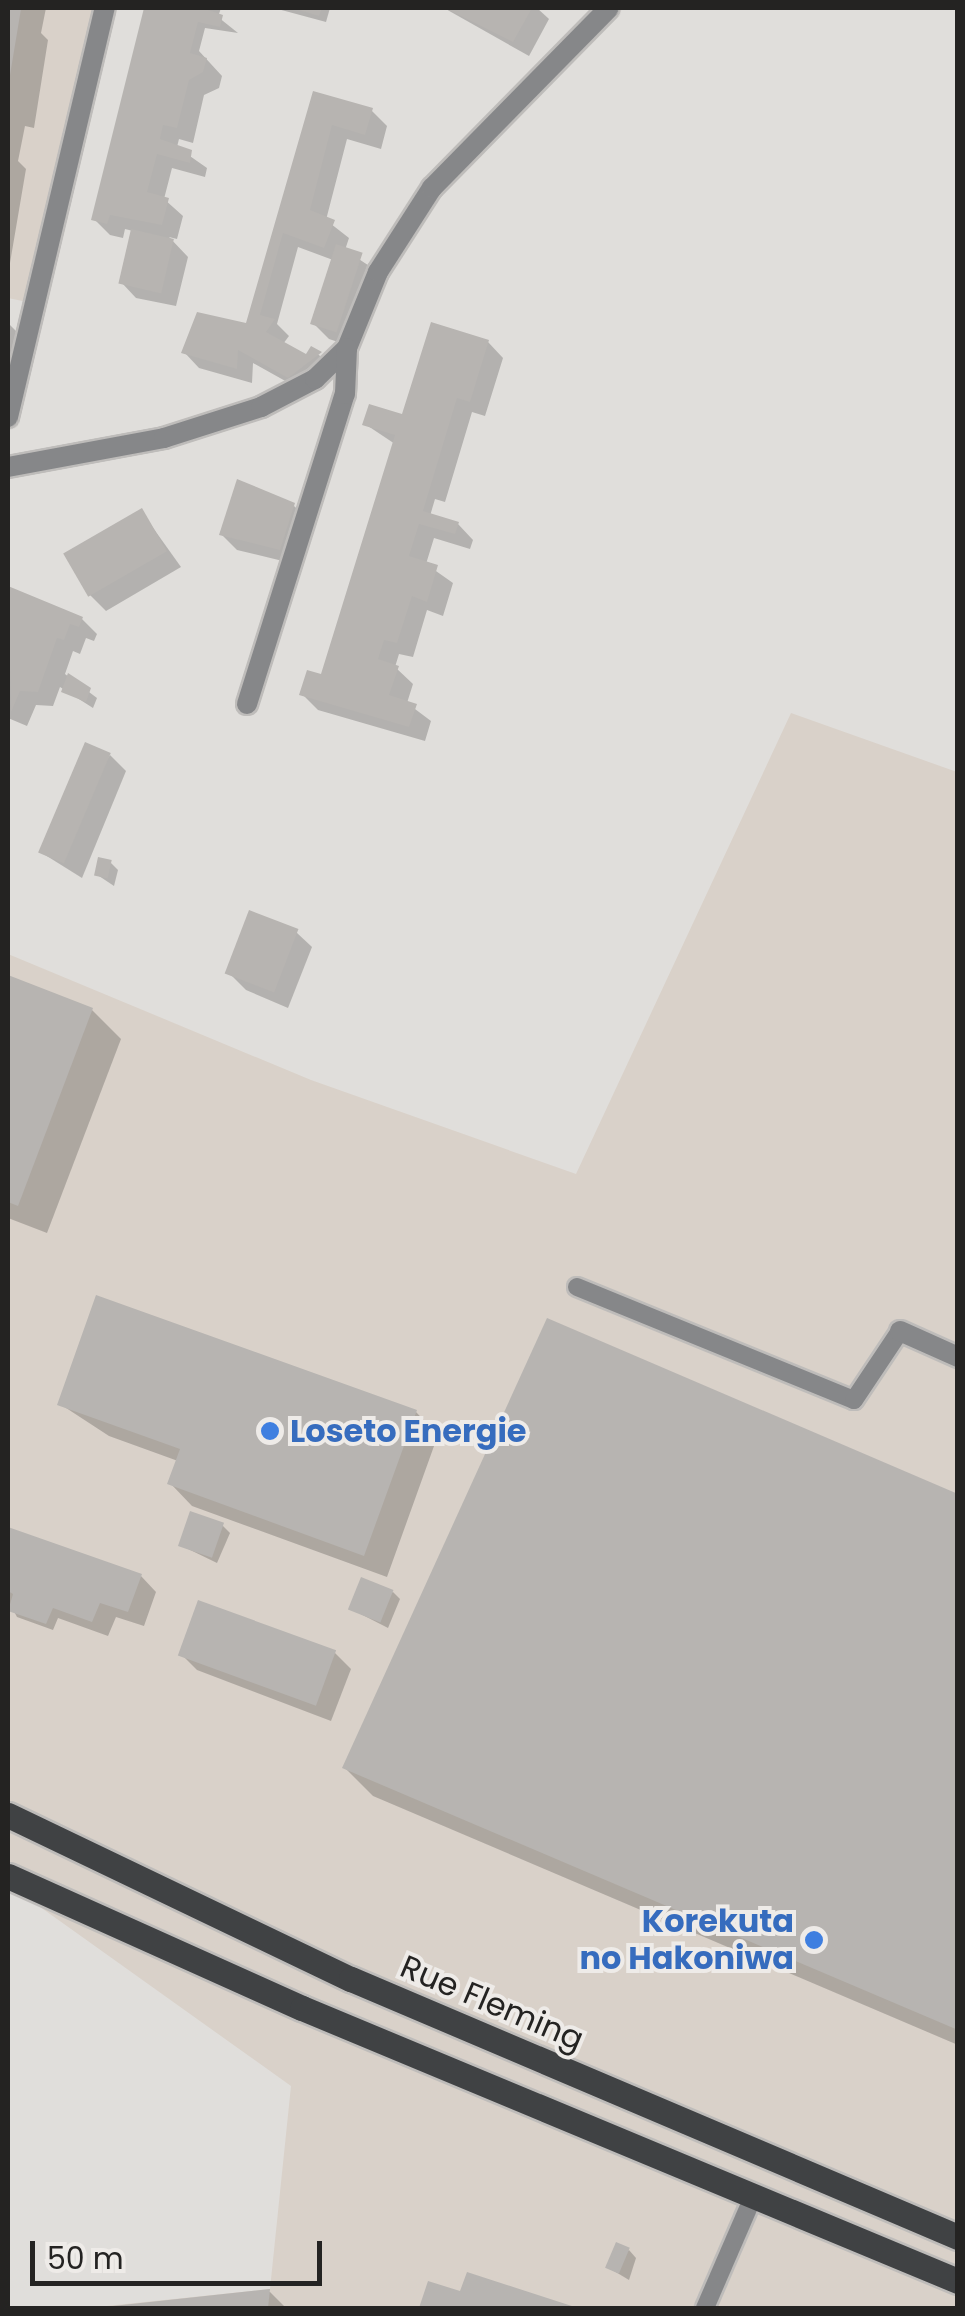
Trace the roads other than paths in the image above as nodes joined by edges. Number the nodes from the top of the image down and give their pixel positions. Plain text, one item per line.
1 (105, 8) edge
2 (609, 8) edge
3 (348, 348) junction
4 (8, 417) edge
5 (8, 468) edge
6 (247, 704) dead end
7 (576, 1287) dead end
8 (900, 1331) joint
9 (958, 1356) edge
10 (8, 1816) edge
11 (8, 1876) edge
12 (753, 2197) junction
13 (958, 2237) edge
14 (958, 2280) edge
15 (706, 2308) edge

1 - 4 street
2 - 3 street
3 - 5 street
3 - 6 street
7 - 8 lane
8 - 9 street
10 - 13 main road, Rue Fleming
11 - 12 main road
12 - 14 main road
12 - 15 lane

